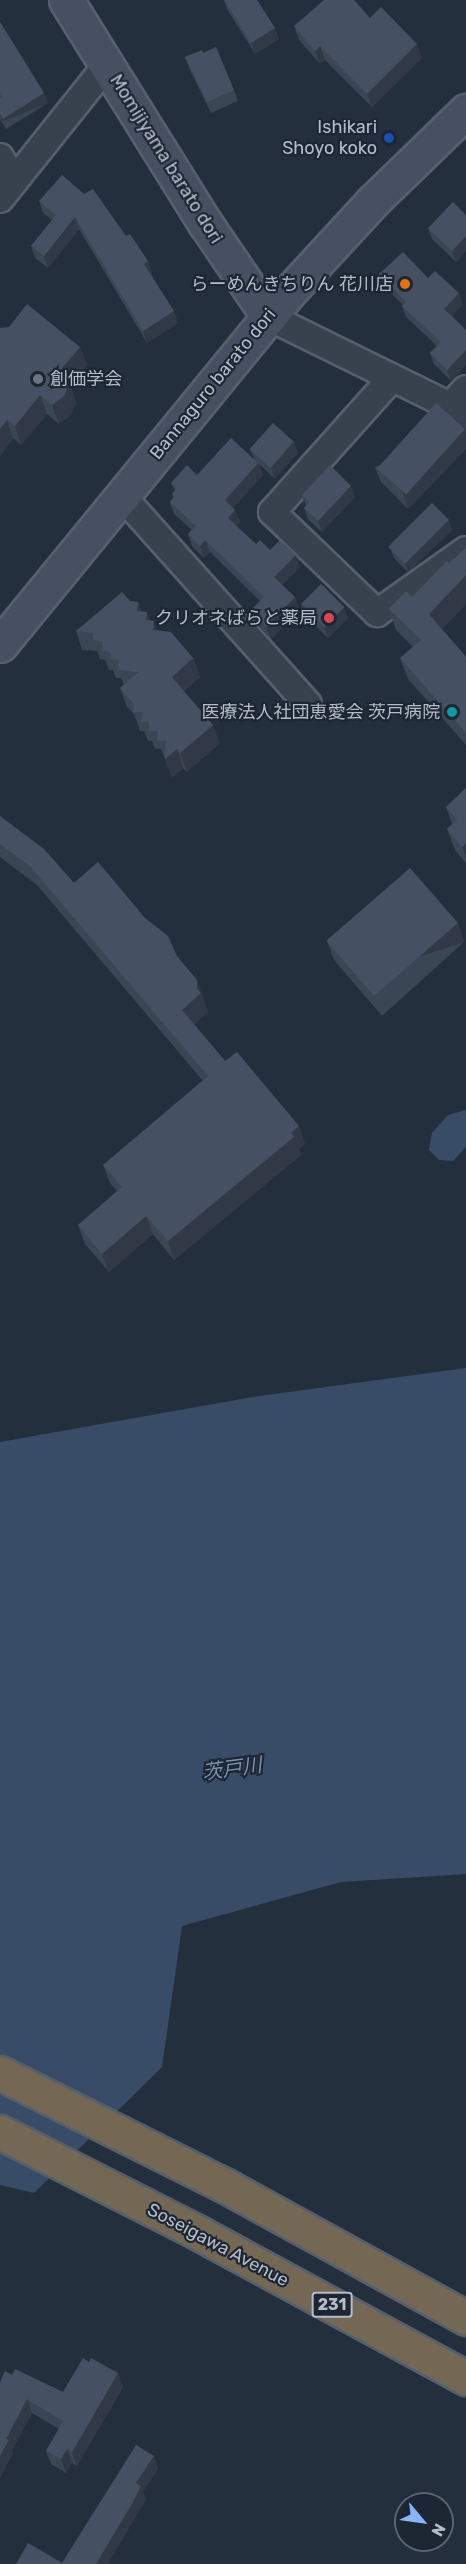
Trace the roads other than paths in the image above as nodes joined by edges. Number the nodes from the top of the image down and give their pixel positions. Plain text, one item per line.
1 (66, 0) edge
2 (107, 65) junction
3 (466, 111) edge
4 (0, 157) edge
5 (7, 190) edge
6 (269, 317) junction
7 (392, 378) junction
8 (461, 406) edge
9 (122, 496) junction
10 (466, 550) edge
11 (0, 645) edge
12 (308, 704) dead end
13 (0, 2073) edge
14 (0, 2132) edge
15 (466, 2318) edge
16 (466, 2378) edge

1 - 2 main road, Momijiyama barato dori
2 - 5 street
2 - 6 main road, Momijiyama barato dori
3 - 6 main road, Bannaguro barato dori
4 - 5 street
6 - 7 street
6 - 9 main road, Bannaguro barato dori
7 - 8 street
7 - 10 street
9 - 11 main road, Bannaguro barato dori
9 - 12 street
13 - 15 highway
14 - 16 highway, Soseigawa Avenue / 231

